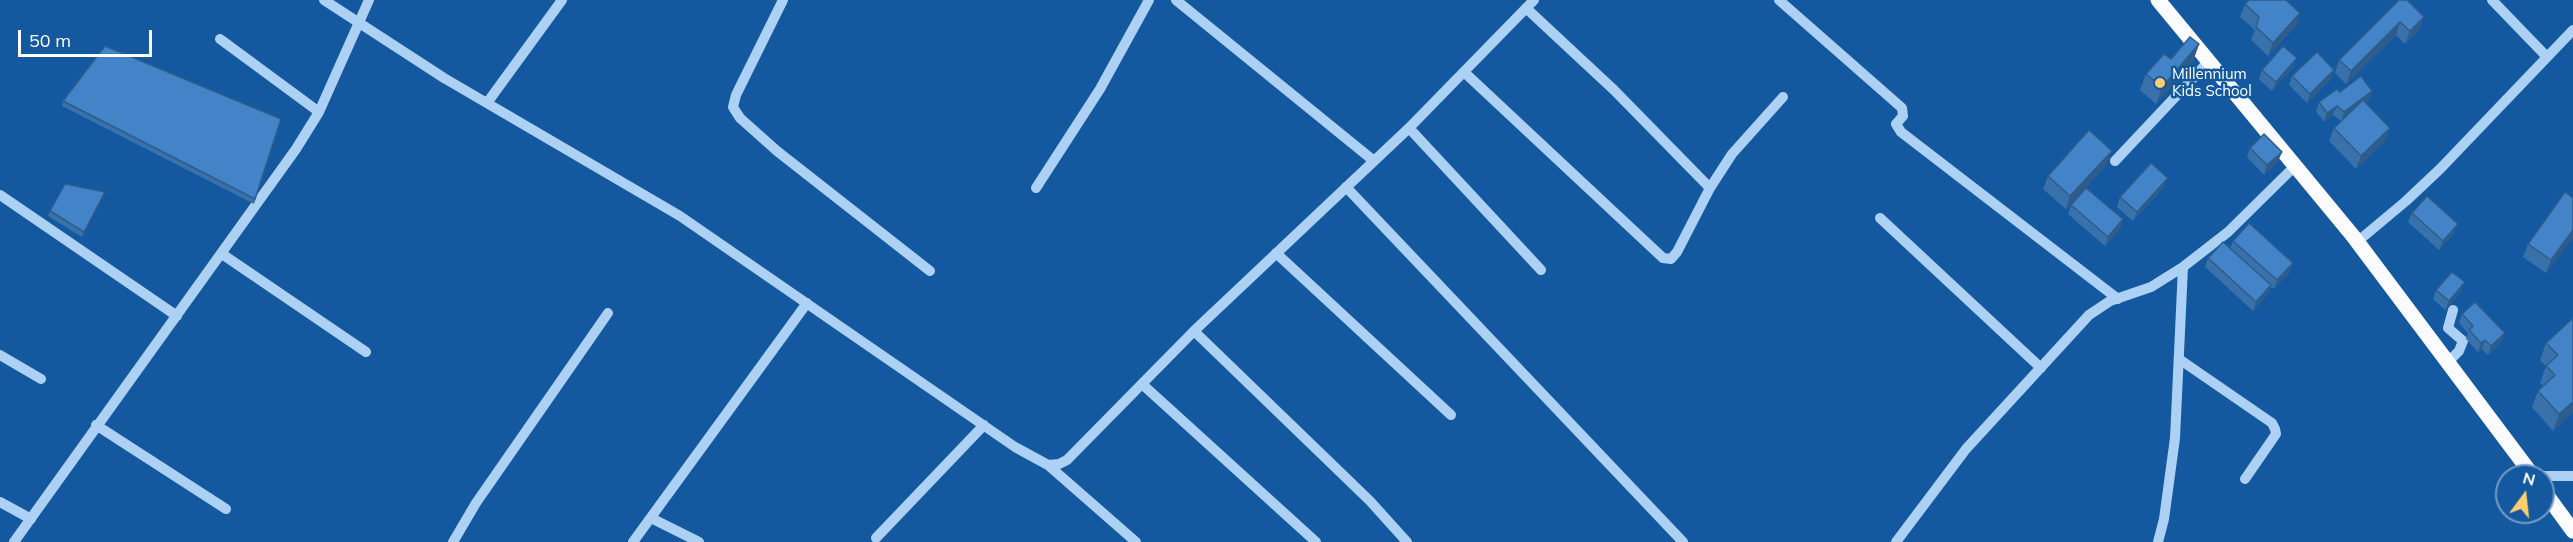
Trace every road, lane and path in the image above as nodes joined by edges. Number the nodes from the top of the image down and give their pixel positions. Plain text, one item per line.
1 (324, 0) edge
2 (369, 0) edge
3 (561, 0) edge
4 (783, 0) edge
5 (1149, 0) edge
6 (1176, 0) edge
7 (1779, 0) edge
8 (2158, 0) edge
9 (2492, 0) edge
10 (1530, 4) edge
11 (357, 23) junction
12 (2573, 30) edge
13 (220, 39) dead end
14 (2547, 57) junction
15 (2209, 61) junction
16 (1464, 72) junction
17 (1783, 97) dead end
18 (487, 103) junction
19 (319, 112) junction
20 (1409, 128) junction
21 (1374, 161) junction
22 (2115, 161) dead end
23 (2296, 165) junction
24 (1346, 187) junction
25 (1036, 188) dead end
26 (1710, 188) junction
27 (0, 195) edge
28 (1880, 218) dead end
29 (2357, 242) junction
30 (1276, 253) junction
31 (222, 254) junction
32 (2183, 267) junction
33 (1541, 270) dead end
34 (930, 271) dead end
35 (2118, 299) junction
36 (807, 303) junction
37 (2453, 310) dead end
38 (608, 313) dead end
39 (177, 316) junction
40 (1194, 331) junction
41 (366, 352) dead end
42 (0, 355) edge
43 (2179, 358) junction
44 (2448, 362) junction
45 (2040, 368) junction
46 (41, 379) dead end
47 (1142, 384) junction
48 (1451, 415) dead end
49 (96, 425) junction
50 (984, 425) junction
51 (2524, 464) edge
52 (1048, 465) junction
53 (2555, 476) edge
54 (2573, 476) edge
55 (2245, 479) dead end
56 (0, 502) edge
57 (2555, 506) edge
58 (226, 509) dead end
59 (651, 518) junction
60 (31, 519) junction
61 (2573, 531) edge
62 (876, 538) dead end
63 (14, 542) edge
64 (453, 542) edge
65 (633, 542) edge
66 (699, 542) edge
67 (1136, 542) edge
68 (1316, 542) edge
69 (1407, 542) edge
70 (1683, 542) edge
71 (1896, 542) edge
72 (2158, 542) edge

1 - 11 street
2 - 11 street
3 - 18 street
4 - 34 street
5 - 25 street
6 - 21 street
7 - 35 street
8 - 15 main road
9 - 14 street
10 - 16 street
10 - 26 street
11 - 18 street
11 - 19 street
12 - 14 street
13 - 19 street
14 - 29 street
15 - 22 street
15 - 23 main road
16 - 20 street
16 - 26 street
17 - 26 street
18 - 36 street
19 - 31 street
20 - 21 street
20 - 33 street
21 - 24 street
23 - 29 main road
23 - 32 street
24 - 30 street
24 - 70 street
27 - 39 street
28 - 45 street
29 - 44 main road
30 - 40 street
30 - 48 street
31 - 39 street
31 - 41 street
32 - 35 street
32 - 43 street
35 - 45 street
36 - 50 street
36 - 59 street
37 - 44 street
38 - 64 street
39 - 49 street
40 - 47 street
40 - 69 street
42 - 46 street
43 - 55 street
43 - 72 street
44 - 51 main road
45 - 71 street
47 - 52 street
47 - 68 street
49 - 58 street
49 - 60 street
50 - 52 street
50 - 62 street
52 - 67 street
53 - 54 street
56 - 60 street
57 - 61 main road
59 - 65 street
59 - 66 street
60 - 63 street

